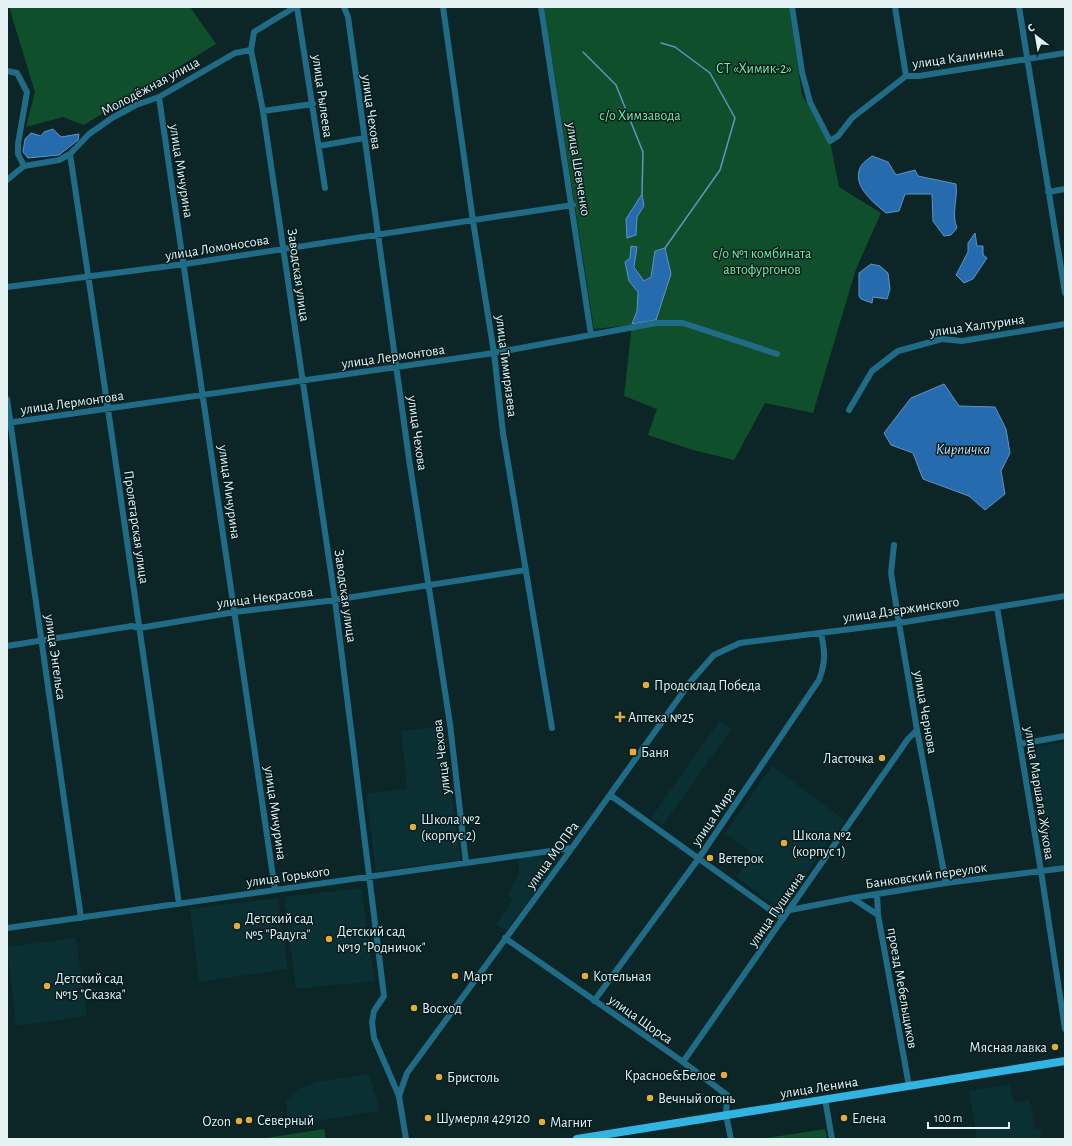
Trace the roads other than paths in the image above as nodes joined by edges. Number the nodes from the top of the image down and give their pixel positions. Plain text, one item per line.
1 (296, 7) edge
2 (344, 7) edge
3 (443, 7) edge
4 (541, 7) edge
5 (792, 7) edge
6 (895, 7) edge
7 (1019, 7) edge
8 (250, 50) junction
9 (1065, 53) edge
10 (1028, 58) junction
11 (7, 71) edge
12 (906, 76) junction
13 (159, 97) junction
14 (313, 104) junction
15 (263, 111) junction
16 (364, 138) junction
17 (319, 146) junction
18 (70, 154) junction
19 (24, 166) junction
20 (7, 180) edge
21 (325, 188) dead end
22 (1065, 189) edge
23 (1048, 192) junction
24 (573, 205) junction
25 (473, 221) junction
26 (378, 234) junction
27 (283, 249) junction
28 (185, 264) junction
29 (87, 276) junction
30 (7, 287) edge
31 (1065, 293) edge
32 (1065, 324) edge
33 (591, 334) junction
34 (494, 353) junction
35 (777, 354) dead end
36 (397, 368) junction
37 (302, 381) junction
38 (203, 394) junction
39 (7, 399) edge
40 (108, 409) junction
41 (849, 410) dead end
42 (9, 423) edge
43 (894, 545) dead end
44 (526, 570) junction
45 (429, 586) junction
46 (1065, 596) edge
47 (335, 600) junction
48 (997, 607) junction
49 (235, 612) junction
50 (899, 623) junction
51 (139, 628) junction
52 (821, 633) junction
53 (42, 641) junction
54 (740, 643) joint
55 (7, 646) edge
56 (552, 728) dead end
57 (917, 730) junction
58 (1065, 736) edge
59 (1020, 744) junction
60 (610, 795) junction
61 (572, 848) junction
62 (699, 858) junction
63 (466, 863) junction
64 (1065, 868) edge
65 (1041, 871) junction
66 (370, 877) junction
67 (946, 883) junction
68 (275, 890) junction
69 (877, 894) junction
70 (852, 898) junction
71 (180, 904) junction
72 (790, 910) junction
73 (878, 915) junction
74 (81, 918) junction
75 (783, 919) junction
76 (7, 928) edge
77 (505, 938) junction
78 (594, 1001) junction
79 (1065, 1030) edge
80 (1065, 1061) edge
81 (683, 1062) junction
82 (909, 1086) junction
83 (399, 1096) junction
84 (825, 1099) junction
85 (726, 1115) junction
86 (406, 1139) edge
87 (577, 1139) edge
88 (731, 1139) edge
89 (832, 1139) edge

1 - 8 street
1 - 14 street, улица Рылеева
2 - 16 street, улица Чехова
3 - 25 street, улица Тимирязева
4 - 24 street, улица Шевченко
5 - 12 street, улица Калинина
6 - 12 street
7 - 10 street
8 - 13 street, Молодёжная улица
8 - 15 street, Заводская улица
9 - 10 street, улица Калинина
10 - 12 street, улица Калинина
10 - 23 street
11 - 19 street
13 - 18 street, Молодёжная улица
13 - 28 street, улица Мичурина
14 - 15 street
14 - 17 street, улица Рылеева
15 - 27 street, Заводская улица
16 - 17 street
16 - 26 street, улица Чехова
17 - 21 street, улица Рылеева
18 - 19 street, Молодёжная улица
18 - 29 street, Пролетарская улица
19 - 20 street, Молодёжная улица
22 - 23 street
23 - 31 street
24 - 25 street, улица Ломоносова
24 - 33 street, улица Шевченко
25 - 26 street, улица Ломоносова
25 - 34 street, улица Тимирязева
26 - 27 street, улица Ломоносова
26 - 36 street, улица Чехова
27 - 28 street, улица Ломоносова
27 - 37 street, Заводская улица
28 - 29 street, улица Ломоносова
28 - 38 street, улица Мичурина
29 - 30 street, улица Ломоносова
29 - 40 street, Пролетарская улица
32 - 41 street, улица Халтурина
33 - 34 street, улица Лермонтова
33 - 35 street, улица Лермонтова
34 - 36 street, улица Лермонтова
34 - 44 street, улица Тимирязева
36 - 37 street, улица Лермонтова
36 - 45 street, улица Чехова
37 - 38 street, улица Лермонтова
37 - 47 street, Заводская улица
38 - 40 street, улица Лермонтова
38 - 49 street, улица Мичурина
39 - 42 street, улица Энгельса
40 - 42 street, улица Лермонтова
40 - 51 street, Пролетарская улица
42 - 53 street, улица Энгельса
43 - 50 street, улица Чернова
44 - 45 street, улица Некрасова
44 - 56 street, улица Тимирязева
45 - 47 street, улица Некрасова
45 - 63 street, улица Чехова
46 - 48 street, улица Дзержинского
47 - 49 street, улица Некрасова
47 - 66 street, Заводская улица
48 - 50 street, улица Дзержинского
48 - 59 street, улица Маршала Жукова
49 - 51 street, улица Некрасова
49 - 68 street, улица Мичурина
50 - 52 street, улица Дзержинского
50 - 57 street, улица Чернова
51 - 53 street, улица Некрасова
51 - 71 street, Пролетарская улица
52 - 54 street, улица Дзержинского
52 - 62 street, улица Мира
53 - 55 street, улица Некрасова
53 - 74 street, улица Энгельса
54 - 60 street, улица МОПРа
57 - 67 street, улица Чернова
57 - 72 street, улица Пушкина
58 - 59 street
59 - 65 street, улица Маршала Жукова
60 - 61 street, улица МОПРа
60 - 62 street
61 - 63 street, улица Горького
61 - 77 street, улица МОПРа
62 - 75 street
62 - 78 street, улица Мира
63 - 66 street, улица Горького
64 - 65 street, Банковский переулок
65 - 67 street, Банковский переулок
65 - 79 street, улица Маршала Жукова
66 - 68 street, улица Горького
66 - 83 street, Заводская улица
67 - 69 street, Банковский переулок
68 - 71 street, улица Горького
69 - 70 street, Банковский переулок
69 - 73 street, проезд Мебельщиков
70 - 72 street, Банковский переулок
70 - 73 street
71 - 74 street, улица Горького
72 - 75 street, улица Пушкина
73 - 82 street, проезд Мебельщиков
74 - 76 street, улица Горького
75 - 81 street, улица Пушкина
77 - 78 street, улица Щорса
77 - 83 street, улица МОПРа
78 - 81 street, улица Щорса
80 - 82 main road, улица Ленина
81 - 85 street, улица Щорса
82 - 84 main road, улица Ленина
83 - 86 street, Заводская улица
84 - 85 main road, улица Ленина
84 - 89 street
85 - 87 main road, улица Ленина
85 - 88 street

